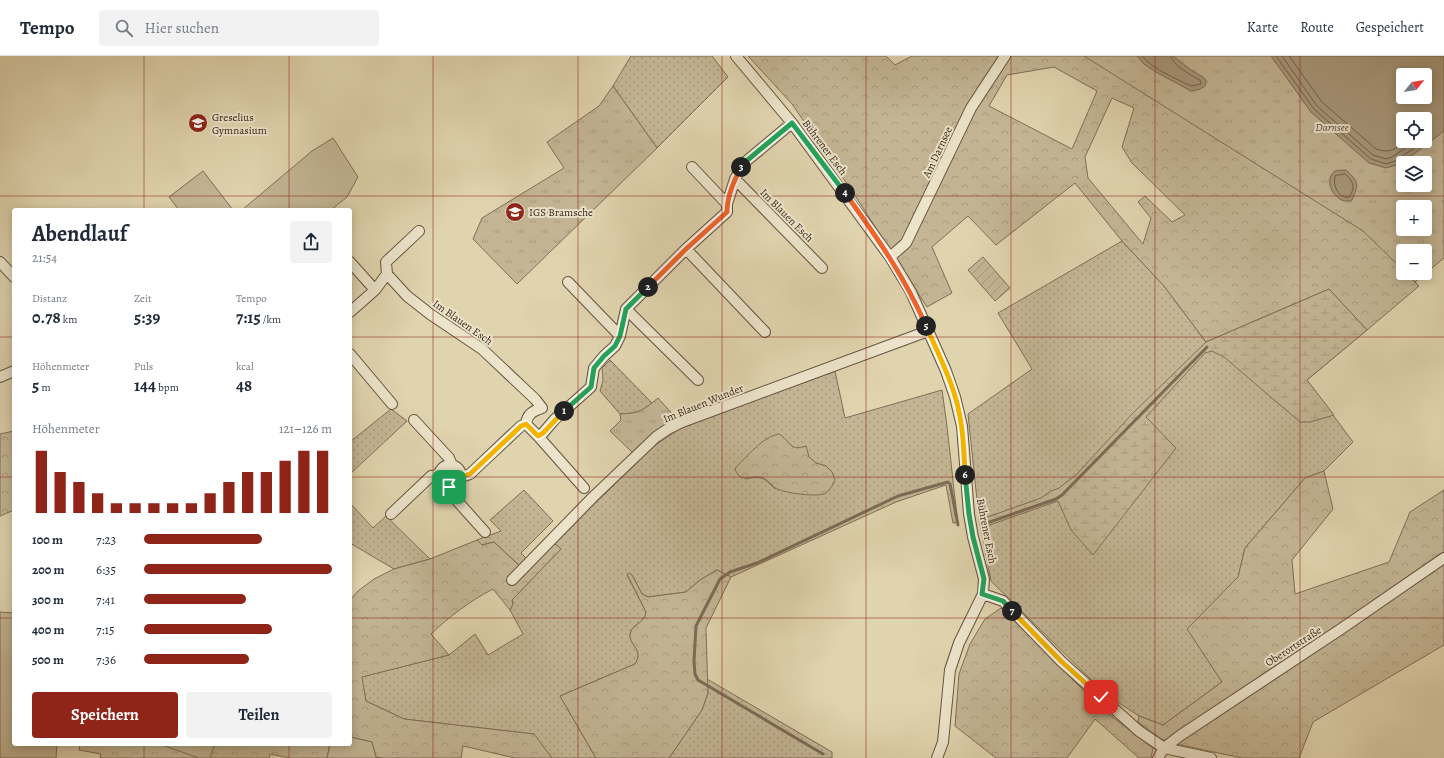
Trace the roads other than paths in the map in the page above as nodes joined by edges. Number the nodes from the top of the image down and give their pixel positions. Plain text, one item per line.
1 (736, 56) edge
2 (1005, 56) edge
3 (792, 123) junction
4 (692, 167) dead end
5 (735, 179) junction
6 (727, 204) junction
7 (419, 231) dead end
8 (686, 249) junction
9 (890, 257) junction
10 (0, 262) edge
11 (352, 264) edge
12 (822, 268) dead end
13 (387, 274) junction
14 (12, 275) edge
15 (568, 282) dead end
16 (374, 290) junction
17 (626, 309) junction
18 (352, 310) edge
19 (928, 331) junction
20 (765, 332) dead end
21 (620, 336) junction
22 (352, 356) edge
23 (12, 372) edge
24 (0, 377) edge
25 (698, 380) dead end
26 (392, 404) dead end
27 (542, 408) junction
28 (556, 419) junction
29 (414, 420) dead end
30 (526, 424) junction
31 (538, 436) junction
32 (452, 465) junction
33 (439, 474) junction
34 (461, 477) junction
35 (449, 487) junction
36 (584, 488) dead end
37 (391, 514) dead end
38 (484, 532) dead end
39 (1444, 558) edge
40 (512, 580) dead end
41 (982, 594) junction
42 (1164, 748) junction
43 (937, 758) edge
44 (1158, 758) edge
45 (1211, 758) edge

1 - 3 street, Bührener Esch
2 - 9 street, Am Darnsee
3 - 5 street
3 - 9 street, Bührener Esch
4 - 6 street
5 - 6 street
5 - 12 street, Im Blauen Esch
6 - 8 street
7 - 13 street
8 - 17 street
8 - 20 street
9 - 19 street, Bührener Esch
10 - 14 street
11 - 16 street
13 - 16 street
13 - 27 street, Im Blauen Esch
15 - 21 street
16 - 18 street
17 - 21 street
17 - 25 street
19 - 40 street, Im Blauen Wunder
19 - 41 street, Bührener Esch
21 - 28 street
22 - 26 street
23 - 24 street
27 - 28 street, Im Blauen Esch
27 - 30 street
28 - 31 street
29 - 32 street
30 - 31 street
30 - 34 street
31 - 36 street
32 - 33 street
32 - 34 street
33 - 35 street
33 - 37 street
34 - 35 street
35 - 38 street
39 - 42 street, Oberortstraße
41 - 42 street
41 - 43 street, Bührener Esch
42 - 44 street, Oberortstraße
42 - 45 street

